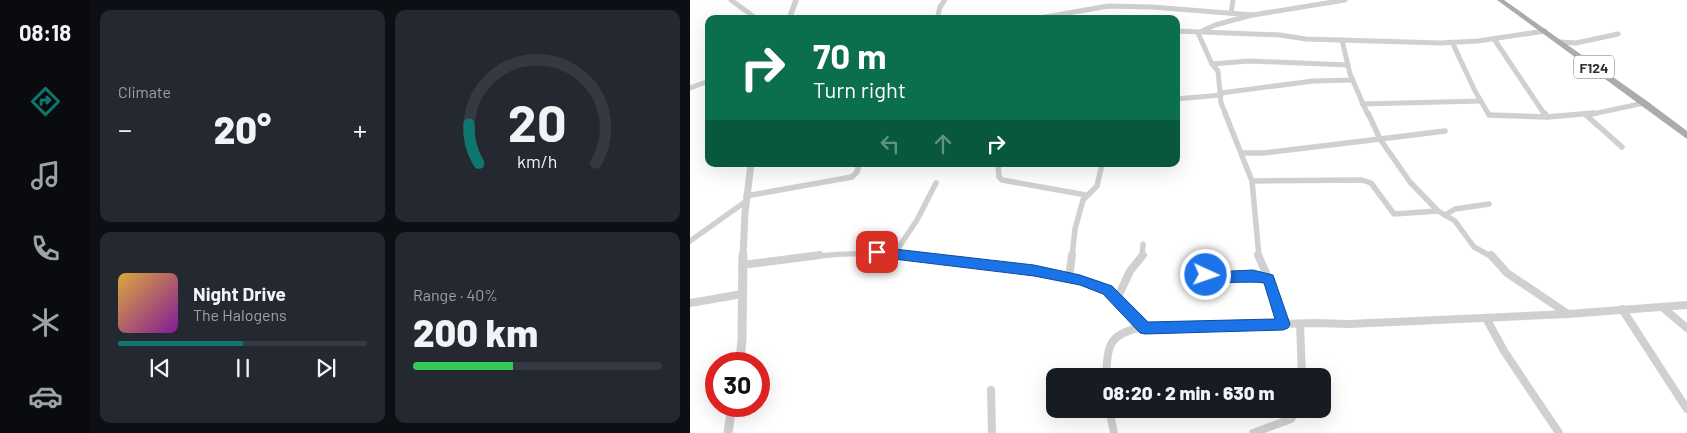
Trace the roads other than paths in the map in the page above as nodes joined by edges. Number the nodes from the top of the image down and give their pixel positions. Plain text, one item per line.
1 (731, 0) edge
2 (796, 0) edge
3 (945, 0) edge
4 (1121, 0) edge
5 (1233, 0) edge
6 (1345, 0) edge
7 (1500, 0) edge
8 (1123, 6) junction
9 (1232, 13) junction
10 (752, 15) edge
11 (790, 15) edge
12 (938, 15) edge
13 (1055, 15) edge
14 (1253, 15) junction
15 (1210, 27) junction
16 (1180, 31) edge
17 (1545, 31) junction
18 (1198, 33) junction
19 (1214, 33) junction
20 (1618, 34) dead end
21 (1494, 39) junction
22 (1342, 40) junction
23 (1452, 42) junction
24 (1560, 42) junction
25 (1576, 43) junction
26 (1568, 48) junction
27 (1212, 64) junction
28 (1348, 65) junction
29 (1353, 80) junction
30 (705, 83) edge
31 (690, 88) edge
32 (1221, 94) junction
33 (1180, 99) edge
34 (1481, 101) junction
35 (1644, 103) junction
36 (1362, 104) junction
37 (1586, 115) junction
38 (1547, 117) junction
39 (1445, 131) dead end
40 (1687, 136) edge
41 (1380, 139) junction
42 (1622, 147) dead end
43 (1242, 153) junction
44 (751, 167) edge
45 (858, 167) edge
46 (998, 167) edge
47 (1101, 167) edge
48 (1252, 181) junction
49 (936, 183) dead end
50 (1086, 195) junction
51 (745, 199) junction
52 (1488, 204) dead end
53 (1438, 211) junction
54 (1445, 215) junction
55 (690, 241) edge
56 (1143, 244) dead end
57 (895, 253) junction
58 (1217, 257) dead end
59 (742, 265) junction
60 (1262, 266) junction
61 (1253, 276) junction
62 (1069, 277) junction
63 (1269, 278) junction
64 (742, 294) junction
65 (1117, 299) junction
66 (690, 303) edge
67 (1687, 305) edge
68 (1662, 306) junction
69 (1622, 309) junction
70 (1568, 314) junction
71 (1486, 318) junction
72 (1283, 324) junction
73 (1300, 324) junction
74 (1145, 328) junction
75 (1687, 328) edge
76 (742, 352) edge
77 (1107, 368) edge
78 (1302, 368) edge
79 (991, 390) dead end
80 (1687, 409) edge
81 (730, 417) edge
82 (1111, 418) edge
83 (1292, 418) edge
84 (728, 433) edge
85 (992, 433) edge
86 (1114, 433) edge
87 (1253, 433) edge
88 (1559, 433) edge

1 - 10 street
2 - 11 street
3 - 12 street
4 - 8 street
5 - 9 street
6 - 14 street
7 - 17 main road, F124
8 - 9 street
8 - 13 street
9 - 14 street
14 - 15 street
15 - 18 street
15 - 19 street
16 - 18 street
17 - 21 street
17 - 24 main road, F124
18 - 19 street
18 - 27 street
19 - 22 street
20 - 25 street
21 - 23 street
21 - 38 street
22 - 23 street
22 - 28 street
23 - 34 street
24 - 25 street
24 - 26 main road, F124
25 - 26 street
26 - 35 main road, F124
27 - 28 street
27 - 32 street
28 - 29 street
29 - 32 street
29 - 36 street
30 - 31 street
32 - 33 street
32 - 43 street
34 - 36 street
34 - 38 street
35 - 37 street
35 - 40 main road, F124
36 - 41 street
37 - 38 street
37 - 42 street
39 - 41 street
41 - 43 street
41 - 53 street
43 - 48 street
44 - 51 street
45 - 51 street
46 - 50 street
47 - 50 street
48 - 53 street
48 - 60 street
49 - 57 street
50 - 62 street
51 - 55 street
51 - 59 street
52 - 54 street
53 - 54 street
54 - 70 street
56 - 65 street
57 - 59 street
57 - 62 street
58 - 61 street
59 - 64 street
60 - 61 street
60 - 63 street
61 - 63 street
62 - 65 street
63 - 72 street
64 - 66 street
64 - 76 street
65 - 74 street
67 - 68 street
68 - 69 street
68 - 75 street
69 - 70 street
69 - 80 street
70 - 71 street
71 - 73 street
71 - 88 street
72 - 73 street
72 - 74 street
73 - 78 street
74 - 77 street
79 - 85 street
81 - 84 street
82 - 86 street
83 - 87 street

